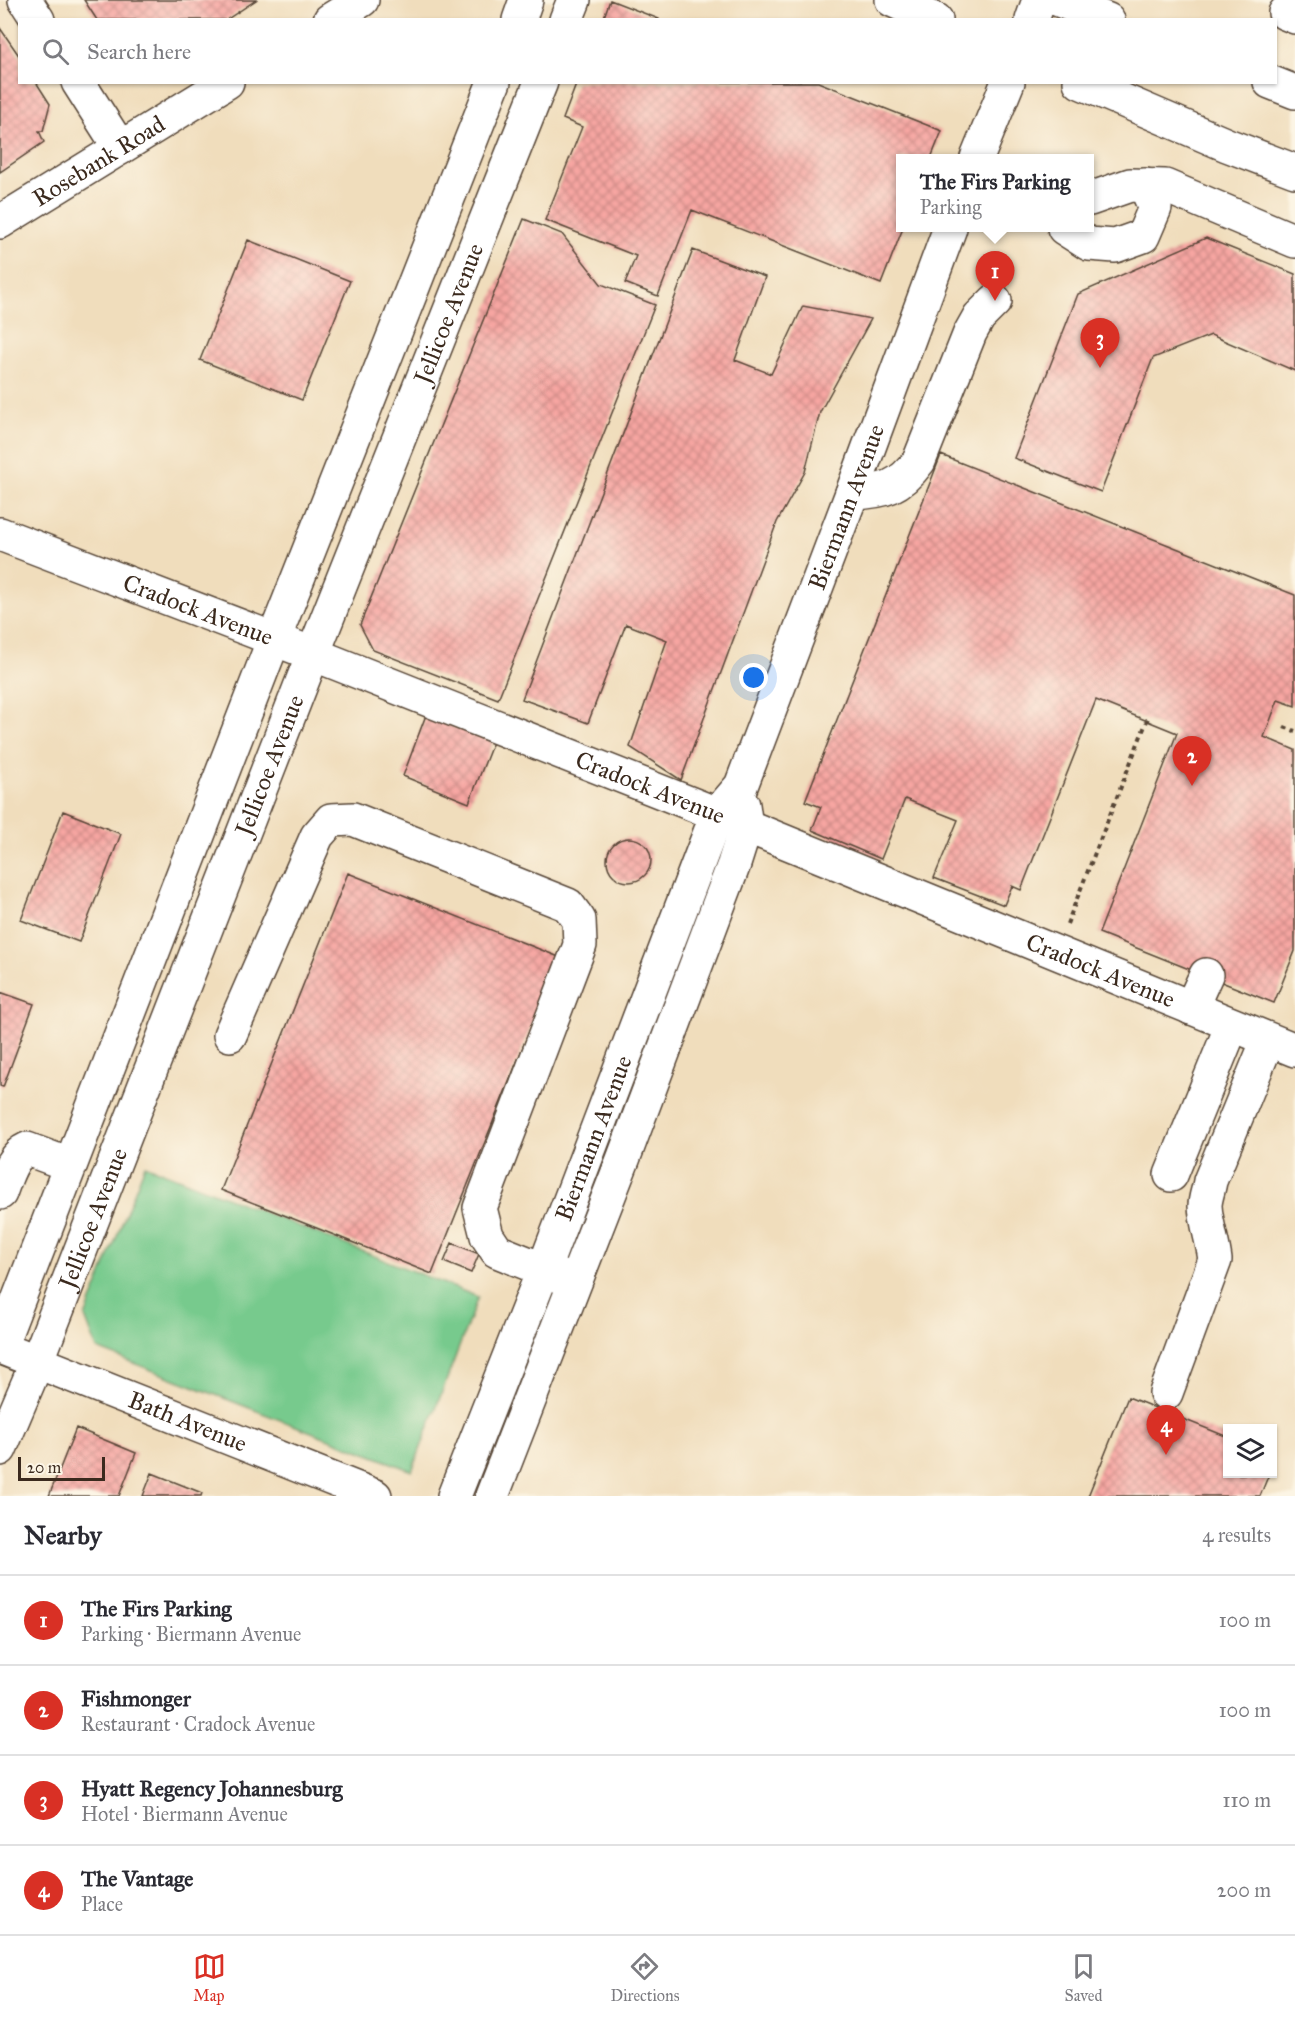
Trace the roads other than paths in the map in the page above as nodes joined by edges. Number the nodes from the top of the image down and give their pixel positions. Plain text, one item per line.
1 (25, 0) edge
2 (362, 0) edge
3 (526, 0) edge
4 (574, 0) edge
5 (892, 0) edge
6 (1039, 0) edge
7 (1059, 0) edge
8 (37, 18) edge
9 (333, 18) edge
10 (520, 18) edge
11 (567, 18) edge
12 (932, 18) edge
13 (1033, 18) edge
14 (1103, 18) edge
15 (79, 84) edge
16 (224, 84) edge
17 (493, 84) edge
18 (540, 84) edge
19 (1007, 84) edge
20 (1085, 84) edge
21 (1275, 84) edge
22 (1295, 92) edge
23 (120, 148) junction
24 (979, 154) edge
25 (1295, 171) edge
26 (1145, 185) junction
27 (1094, 197) edge
28 (0, 222) edge
29 (949, 232) edge
30 (1070, 232) edge
31 (1295, 241) edge
32 (995, 301) dead end
33 (852, 493) junction
34 (0, 534) edge
35 (274, 639) junction
36 (313, 654) junction
37 (732, 820) junction
38 (1206, 975) dead end
39 (1191, 1008) junction
40 (1232, 1025) junction
41 (230, 1035) dead end
42 (1282, 1045) edge
43 (591, 1145) junction
44 (624, 1157) junction
45 (70, 1165) junction
46 (1171, 1175) dead end
47 (0, 1193) edge
48 (543, 1271) junction
49 (574, 1282) junction
50 (0, 1347) edge
51 (37, 1362) junction
52 (1166, 1393) dead end
53 (0, 1449) edge
54 (375, 1496) edge
55 (454, 1496) edge
56 (492, 1496) edge

1 - 8 street
2 - 9 street
3 - 10 street
4 - 11 street
5 - 12 street
6 - 13 street
7 - 14 street
15 - 23 street
16 - 23 street, Rosebank Road
17 - 35 street, Jellicoe Avenue
18 - 36 street, Jellicoe Avenue
19 - 24 street
20 - 25 street
21 - 22 street
23 - 28 street, Rosebank Road
26 - 27 street
26 - 30 street
26 - 31 street
29 - 33 street, Biermann Avenue
32 - 33 street
33 - 37 street, Biermann Avenue
34 - 35 street, Cradock Avenue
35 - 36 street, Cradock Avenue
35 - 45 street, Jellicoe Avenue
36 - 37 street, Cradock Avenue
36 - 51 street, Jellicoe Avenue
37 - 39 street, Cradock Avenue
37 - 43 street, Biermann Avenue
37 - 44 street, Biermann Avenue
38 - 39 street
39 - 40 street, Cradock Avenue
40 - 42 street, Cradock Avenue
40 - 46 street
41 - 48 street
42 - 52 street
43 - 44 street
43 - 48 street, Biermann Avenue
44 - 49 street, Biermann Avenue
45 - 47 street
45 - 50 street, Jellicoe Avenue
48 - 49 street
48 - 55 street, Biermann Avenue
49 - 56 street, Biermann Avenue
50 - 51 street, Bath Avenue
51 - 53 street, Jellicoe Avenue
51 - 54 street, Bath Avenue

